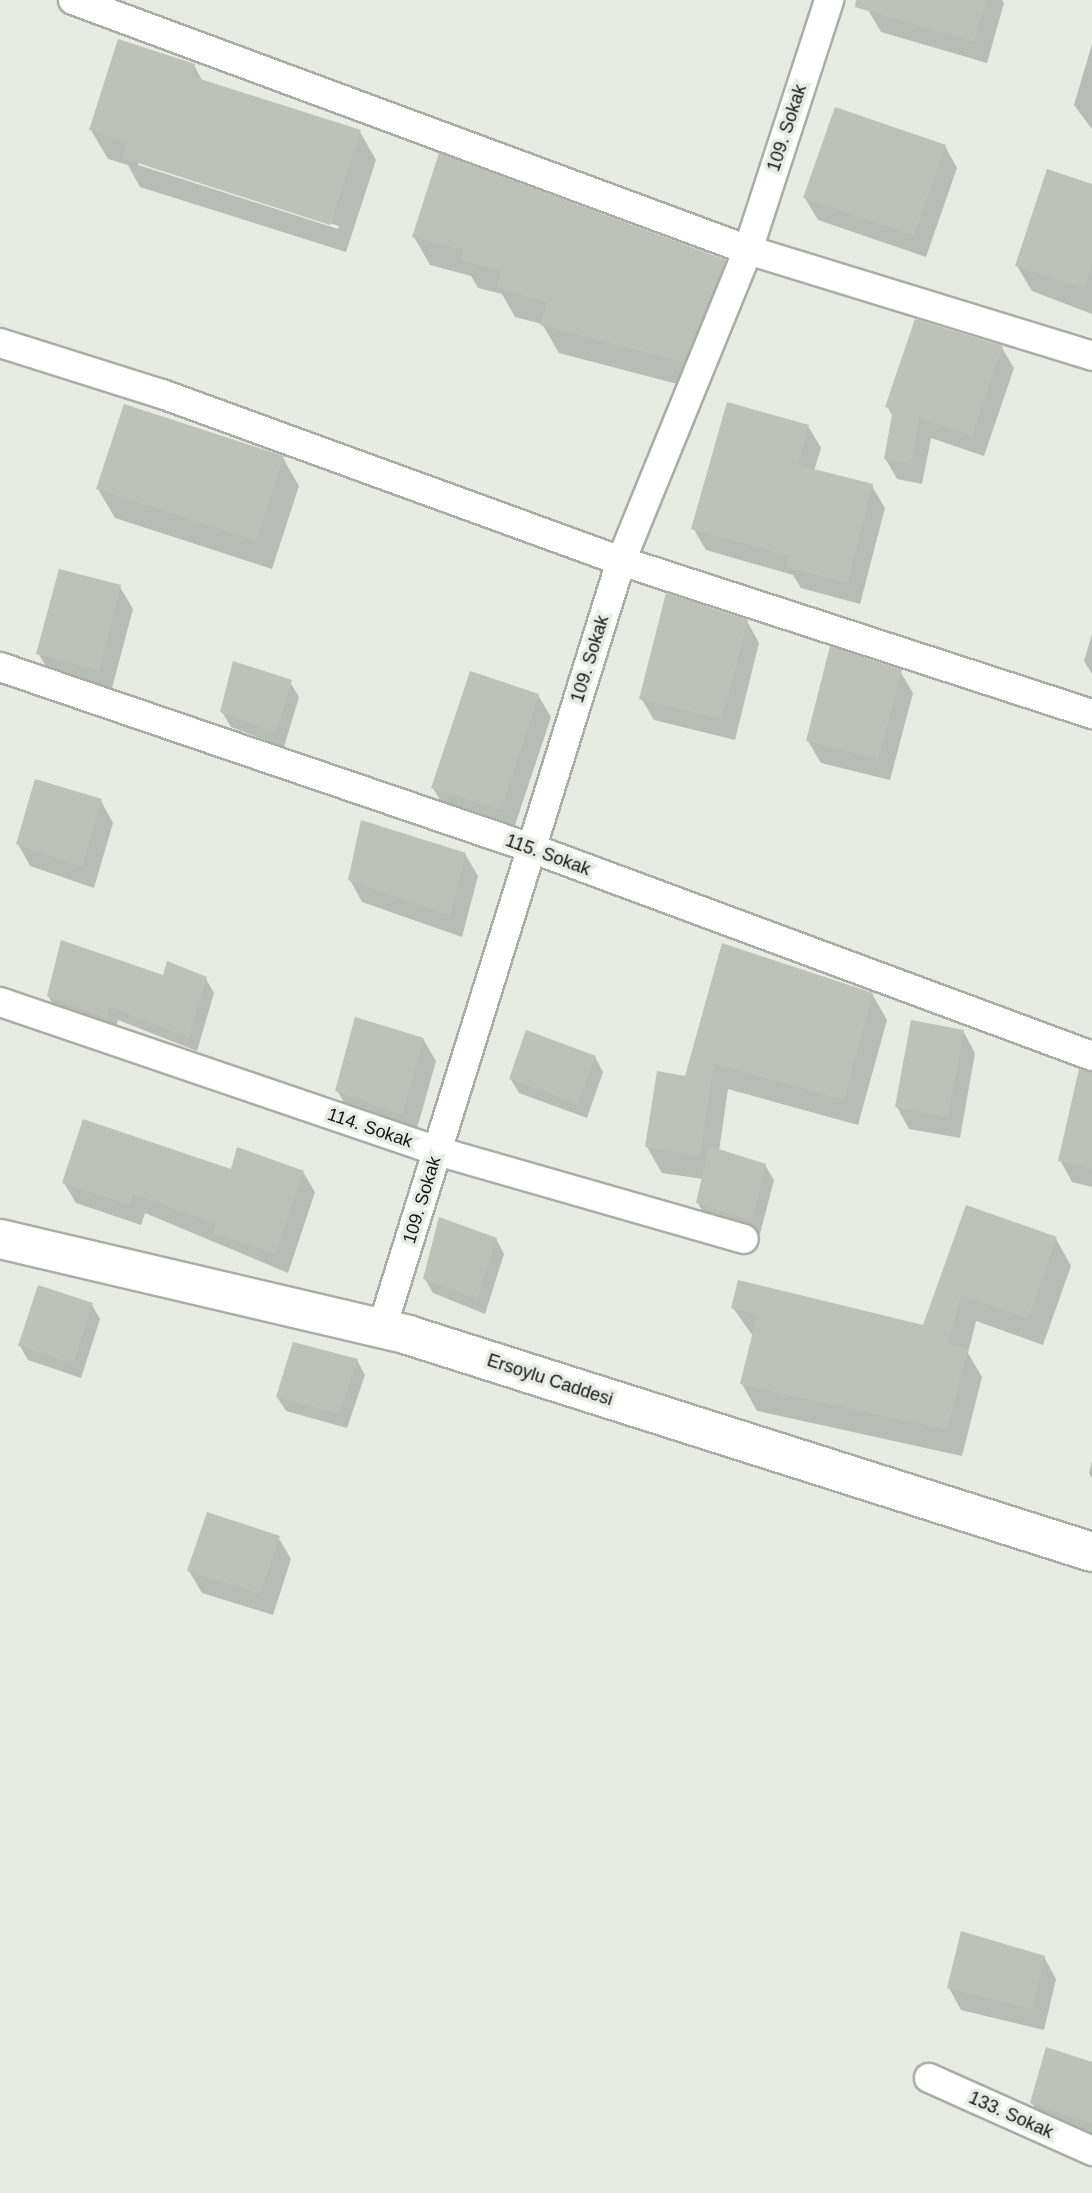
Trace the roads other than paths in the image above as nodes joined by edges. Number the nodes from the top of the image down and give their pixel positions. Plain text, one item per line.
1 (73, 0) edge
2 (829, 0) edge
3 (748, 250) junction
4 (0, 343) edge
5 (1092, 356) edge
6 (621, 561) junction
7 (0, 667) edge
8 (1092, 714) edge
9 (531, 848) junction
10 (0, 1002) edge
11 (1092, 1056) edge
12 (437, 1151) junction
13 (0, 1238) edge
14 (744, 1239) dead end
15 (382, 1328) junction
16 (1092, 1552) edge
17 (929, 2078) dead end
18 (1092, 2151) edge

1 - 3 street
2 - 3 street, 109. Sokak
3 - 5 street
3 - 6 street, 109. Sokak
4 - 6 street
6 - 8 street
6 - 9 street, 109. Sokak
7 - 9 street, 115. Sokak
9 - 11 street, 115. Sokak
9 - 12 street, 109. Sokak
10 - 12 street, 114. Sokak
12 - 14 street, 114. Sokak
12 - 15 street, 109. Sokak
13 - 15 street, Ersoylu Caddesi
15 - 16 street, Ersoylu Caddesi
17 - 18 street, 133. Sokak

